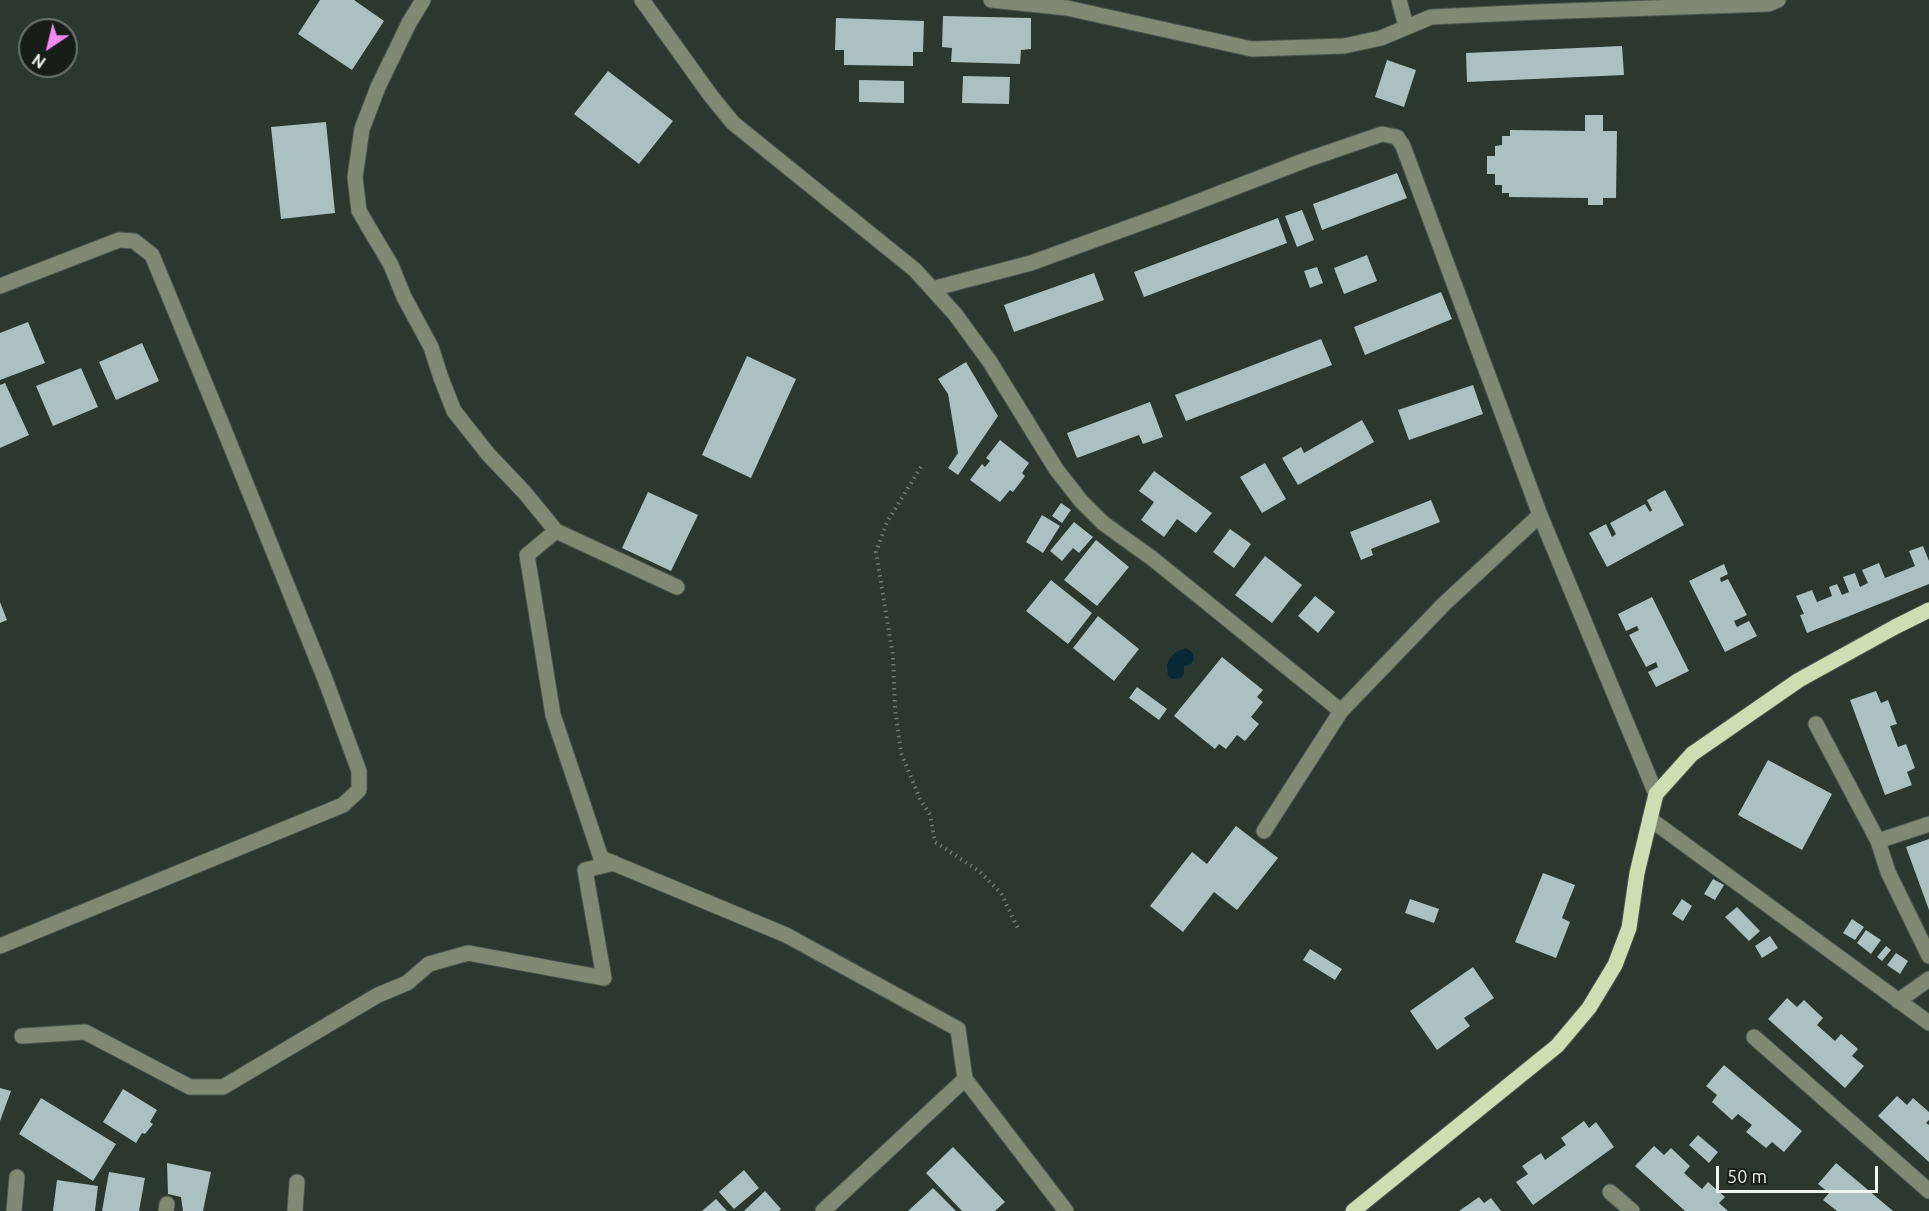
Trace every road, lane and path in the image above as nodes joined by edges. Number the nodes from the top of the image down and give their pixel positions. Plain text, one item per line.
1 (423, 0) edge
2 (642, 0) edge
3 (991, 0) edge
4 (1399, 0) edge
5 (1778, 0) edge
6 (1537, 6) edge
7 (1406, 26) junction
8 (0, 286) edge
9 (932, 289) junction
10 (921, 467) dead end
11 (1540, 515) junction
12 (556, 531) junction
13 (677, 587) dead end
14 (1929, 610) edge
15 (1341, 711) junction
16 (1816, 724) dead end
17 (1656, 794) junction
18 (1650, 819) junction
19 (1929, 824) edge
20 (1264, 831) dead end
21 (1878, 841) junction
22 (614, 864) junction
23 (1019, 931) dead end
24 (0, 946) edge
25 (1929, 956) edge
26 (1929, 979) edge
27 (1898, 1001) junction
28 (1929, 1023) edge
29 (22, 1036) dead end
30 (1754, 1037) dead end
31 (965, 1079) junction
32 (17, 1177) dead end
33 (297, 1182) dead end
34 (1929, 1191) edge
35 (1610, 1192) dead end
36 (14, 1211) edge
37 (295, 1211) edge
38 (823, 1211) edge
39 (1066, 1211) edge
40 (1353, 1211) edge
41 (1632, 1211) edge

1 - 12 street
2 - 9 street
3 - 7 street
4 - 7 street
5 - 6 street
6 - 7 street
8 - 24 street
9 - 11 street
9 - 15 street
10 - 23 path
11 - 15 street
11 - 17 street
12 - 13 street
12 - 22 street
14 - 17 main road
15 - 20 street
16 - 21 street
17 - 18 main road
18 - 27 street
18 - 40 main road
19 - 21 street
21 - 25 street
22 - 29 street
22 - 31 street
26 - 27 street
27 - 28 street
30 - 34 street
31 - 38 street
31 - 39 street
32 - 36 street
33 - 37 street
35 - 41 street

